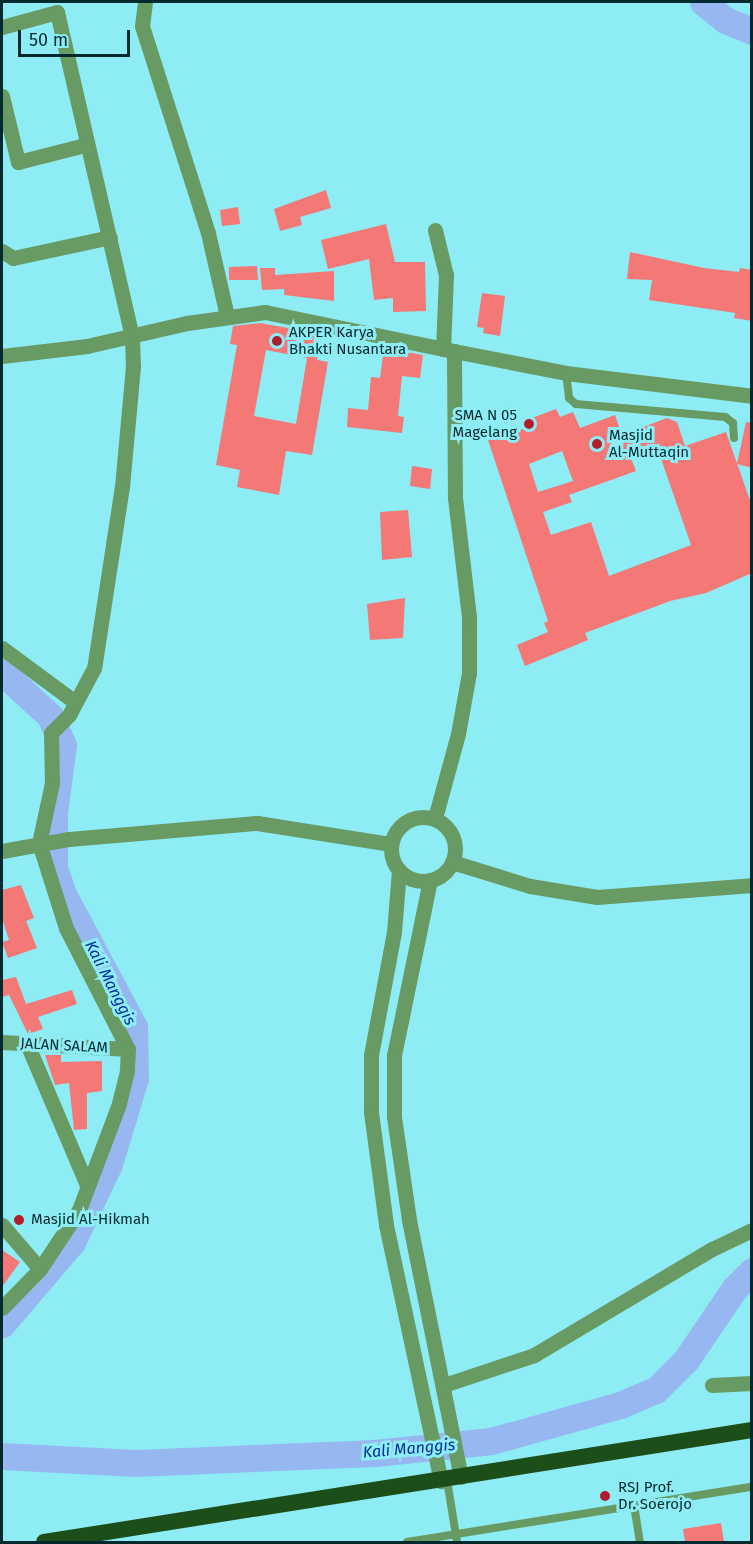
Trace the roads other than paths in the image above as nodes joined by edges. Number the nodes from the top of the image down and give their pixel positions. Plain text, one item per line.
1 (145, 2) edge
2 (2, 27) edge
3 (2, 96) edge
4 (85, 145) junction
5 (435, 230) dead end
6 (110, 237) junction
7 (2, 251) edge
8 (227, 316) junction
9 (132, 338) junction
10 (449, 350) junction
11 (2, 356) edge
12 (566, 373) junction
13 (752, 396) edge
14 (734, 438) dead end
15 (2, 648) edge
16 (72, 709) junction
17 (435, 819) junction
18 (41, 843) junction
19 (391, 844) junction
20 (2, 851) edge
21 (452, 862) junction
22 (399, 870) junction
23 (430, 880) junction
24 (752, 885) edge
25 (2, 1042) edge
26 (28, 1046) junction
27 (128, 1049) junction
28 (87, 1185) junction
29 (2, 1225) edge
30 (752, 1230) edge
31 (40, 1269) junction
32 (426, 1304) junction
33 (2, 1308) edge
34 (405, 1311) junction
35 (752, 1383) edge
36 (444, 1385) junction
37 (712, 1385) dead end
38 (752, 1430) edge
39 (450, 1479) junction
40 (752, 1488) edge
41 (634, 1506) junction
42 (457, 1539) edge
43 (44, 1542) edge
44 (407, 1542) edge
45 (640, 1542) edge

1 - 8 street
2 - 4 street
3 - 4 street
4 - 6 street
5 - 10 street
6 - 7 street
6 - 9 street
8 - 9 street
8 - 10 street
9 - 11 street
9 - 16 street
10 - 12 street
10 - 17 street
12 - 13 street
12 - 14 lane
15 - 16 street
16 - 18 street
17 - 19 street
17 - 21 street
18 - 19 street
18 - 20 street
18 - 27 street
19 - 22 street
21 - 23 street
21 - 24 street
22 - 23 street
22 - 34 street
23 - 32 street
25 - 26 street, JALAN SALAM
26 - 27 street, JALAN SALAM
26 - 28 street
27 - 28 street
28 - 31 street
29 - 31 street
30 - 36 street
31 - 33 street
32 - 34 street
32 - 36 street
34 - 39 street
35 - 37 street
36 - 39 street
38 - 39 highway
39 - 42 lane
39 - 43 highway
40 - 41 lane
41 - 42 lane
41 - 45 lane
42 - 44 lane

